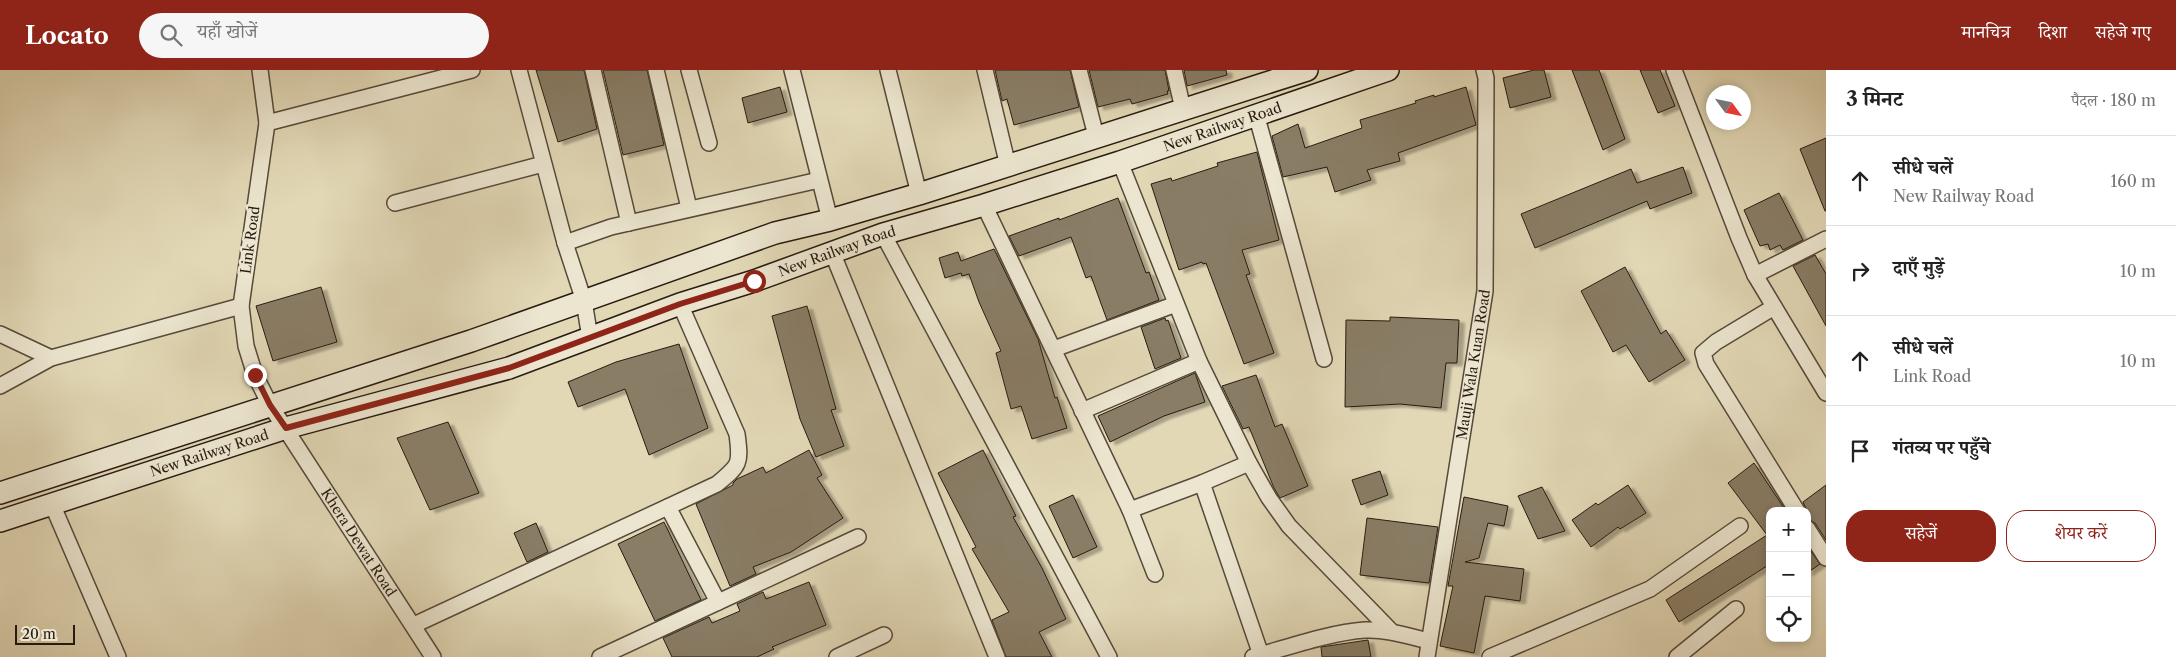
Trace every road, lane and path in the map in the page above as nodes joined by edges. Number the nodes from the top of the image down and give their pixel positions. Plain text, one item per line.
1 (260, 70) edge
2 (472, 70) edge
3 (519, 70) edge
4 (593, 70) edge
5 (656, 70) edge
6 (691, 70) edge
7 (792, 70) edge
8 (888, 70) edge
9 (984, 70) edge
10 (1079, 70) edge
11 (1174, 70) edge
12 (1307, 70) edge
13 (1388, 70) edge
14 (1484, 70) edge
15 (1674, 70) edge
16 (1272, 76) edge
17 (1183, 109) junction
18 (1256, 114) junction
19 (266, 123) junction
20 (1096, 136) junction
21 (709, 143) dead end
22 (1120, 162) junction
23 (543, 164) junction
24 (1008, 166) junction
25 (818, 180) junction
26 (918, 194) junction
27 (395, 203) dead end
28 (984, 205) junction
29 (689, 208) junction
30 (830, 220) junction
31 (629, 223) junction
32 (883, 234) junction
33 (565, 243) junction
34 (1824, 244) edge
35 (832, 252) junction
36 (1755, 275) junction
37 (584, 301) junction
38 (680, 304) junction
39 (1176, 304) junction
40 (241, 306) junction
41 (1774, 307) junction
42 (0, 334) edge
43 (590, 338) junction
44 (1054, 349) junction
45 (51, 358) junction
46 (1324, 359) dead end
47 (1199, 361) junction
48 (0, 386) edge
49 (1826, 393) edge
50 (270, 405) junction
51 (1082, 411) junction
52 (286, 428) junction
53 (1248, 463) junction
54 (1202, 483) junction
55 (0, 493) edge
56 (52, 504) junction
57 (668, 507) junction
58 (1795, 507) edge
59 (1130, 510) junction
60 (0, 521) edge
61 (1740, 526) dead end
62 (1811, 534) edge
63 (858, 537) dead end
64 (1826, 558) edge
65 (1155, 574) dead end
66 (718, 602) junction
67 (1736, 609) dead end
68 (414, 625) junction
69 (1392, 632) junction
70 (884, 635) dead end
71 (1429, 641) junction
72 (1277, 654) edge
73 (1257, 656) edge
74 (118, 657) edge
75 (434, 657) edge
76 (600, 657) edge
77 (837, 657) edge
78 (997, 657) edge
79 (1109, 657) edge
80 (1427, 657) edge
81 (1490, 657) edge
82 (1677, 657) edge

1 - 19 street, Link Road
2 - 19 street
3 - 23 street
4 - 31 street
5 - 29 street
6 - 21 street
7 - 25 street
8 - 26 street
9 - 24 street
10 - 20 street
11 - 17 street
12 - 16 main road, New Railway Road
13 - 18 main road, New Railway Road
14 - 71 street, Mauji Wala Kuan Road
15 - 36 street
16 - 17 main road, New Railway Road
17 - 20 main road, New Railway Road
18 - 22 main road, New Railway Road
18 - 46 street
19 - 40 street, Link Road
20 - 24 main road, New Railway Road
22 - 28 main road, New Railway Road
22 - 39 street
23 - 27 street
23 - 33 street
24 - 26 main road, New Railway Road
25 - 29 street
25 - 30 street
26 - 30 main road, New Railway Road
28 - 32 main road, New Railway Road
28 - 44 street
29 - 31 street
30 - 37 main road, New Railway Road
31 - 33 street
32 - 35 main road, New Railway Road
32 - 79 street
33 - 37 street
34 - 36 street
35 - 38 main road, New Railway Road
35 - 78 street
36 - 41 street
37 - 43 street
37 - 50 main road, New Railway Road
38 - 43 main road, New Railway Road
38 - 57 street
39 - 44 street
39 - 47 street
40 - 45 street
40 - 50 street, Link Road
41 - 49 street
41 - 58 street
42 - 45 street
43 - 52 main road, New Railway Road
44 - 51 street
45 - 48 street
47 - 51 street
47 - 53 street
50 - 52 street, Khera Dewat Road
50 - 55 main road, New Railway Road
51 - 59 street
52 - 56 main road, New Railway Road
52 - 68 street, Khera Dewat Road
53 - 54 street
53 - 69 street
54 - 59 street
54 - 73 street
56 - 60 main road, New Railway Road
56 - 74 street
57 - 66 street
57 - 68 street
59 - 65 street
61 - 81 street
62 - 64 street
63 - 66 street
66 - 76 street
67 - 82 street
68 - 75 street, Khera Dewat Road
69 - 71 street
69 - 72 street
70 - 77 street
71 - 80 street, Mauji Wala Kuan Road
72 - 73 street

